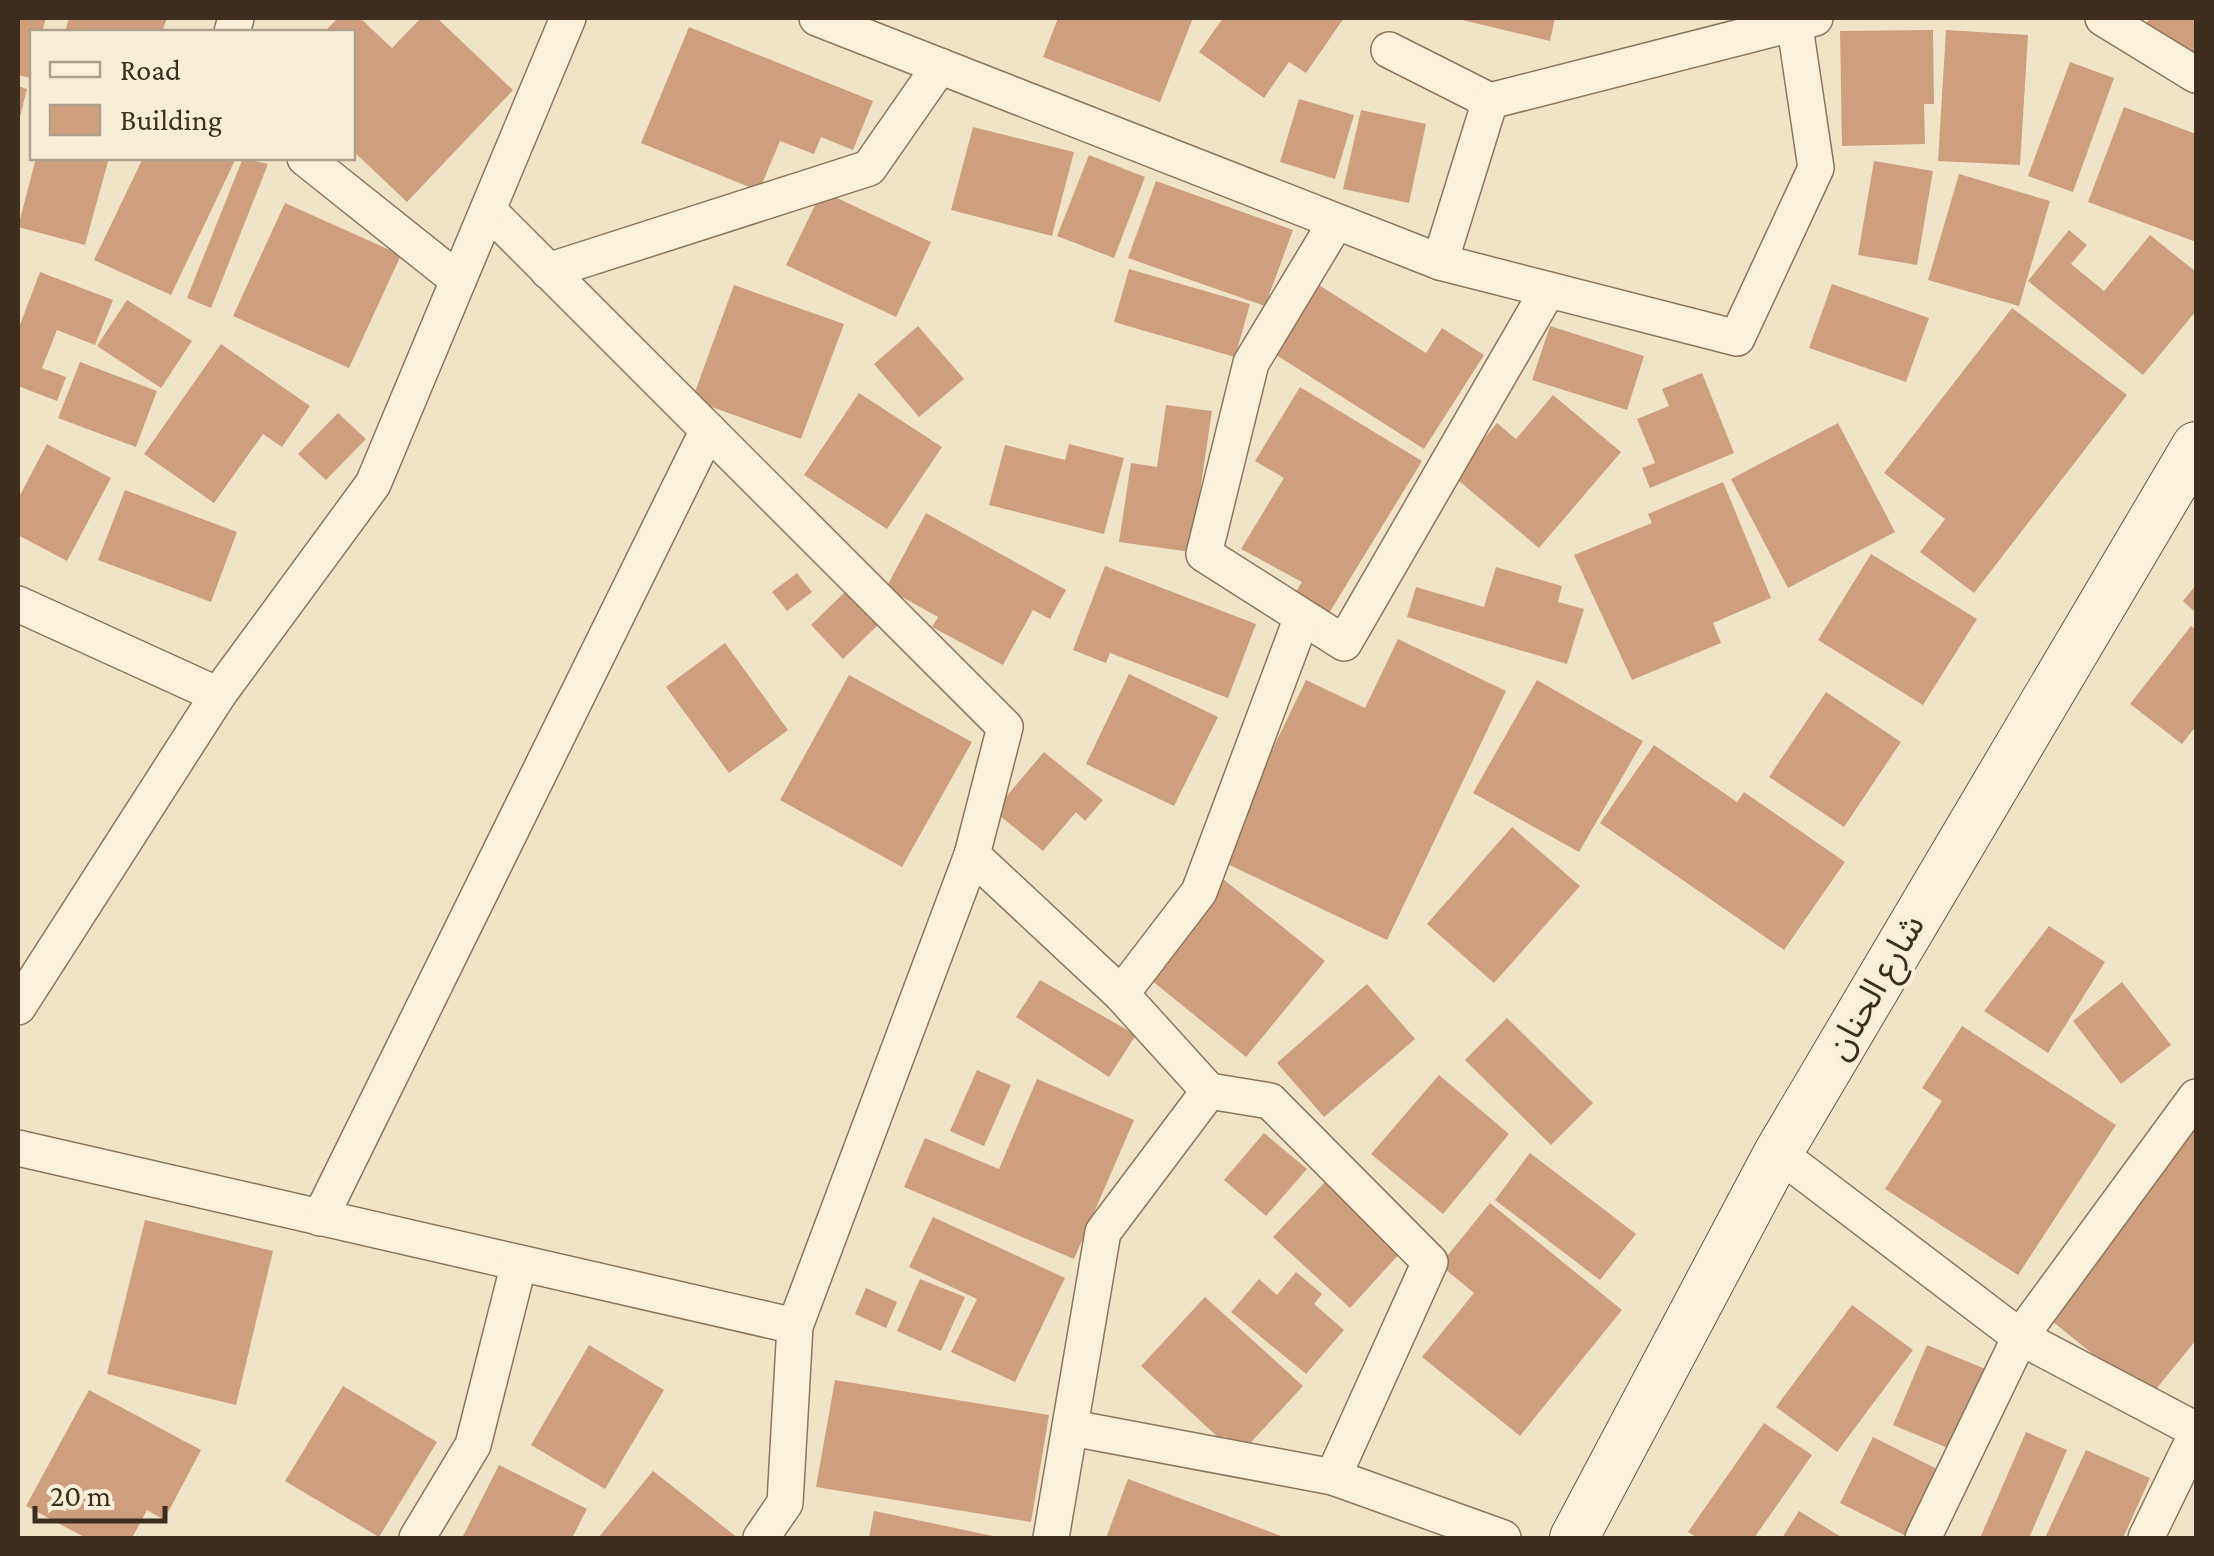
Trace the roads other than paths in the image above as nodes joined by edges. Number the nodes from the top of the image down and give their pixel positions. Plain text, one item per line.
1 (568, 18) edge
2 (817, 18) edge
3 (2103, 18) edge
4 (1805, 19) edge
5 (1389, 50) dead end
6 (940, 66) junction
7 (2196, 75) edge
8 (1490, 101) junction
9 (308, 160) edge
10 (488, 210) junction
11 (1336, 222) junction
12 (1440, 262) junction
13 (548, 271) junction
14 (458, 280) junction
15 (1548, 290) junction
16 (708, 430) junction
17 (2196, 446) edge
18 (18, 604) edge
19 (1302, 617) junction
20 (218, 694) junction
21 (972, 855) junction
22 (1122, 994) junction
23 (18, 1007) edge
24 (1209, 1091) junction
25 (2196, 1097) edge
26 (18, 1148) edge
27 (1778, 1153) junction
28 (320, 1218) junction
29 (519, 1264) junction
30 (795, 1326) junction
31 (2020, 1337) junction
32 (1072, 1428) junction
33 (2196, 1433) edge
34 (1334, 1477) junction
35 (417, 1538) edge
36 (761, 1538) edge
37 (1051, 1538) edge
38 (1502, 1538) edge
39 (1574, 1538) edge
40 (1923, 1538) edge
41 (2146, 1538) edge

1 - 10 street
2 - 6 street
3 - 7 street
4 - 8 street
4 - 15 street
5 - 8 street
6 - 11 street
6 - 13 street
8 - 12 street
9 - 14 street
10 - 13 street
10 - 14 street
11 - 12 street
11 - 19 street
12 - 15 street
13 - 16 street
14 - 20 street
15 - 19 street
16 - 21 street
16 - 28 street
17 - 27 main road, شارع الحنان
18 - 20 street
19 - 22 street
20 - 23 street
21 - 22 street
21 - 30 street
22 - 24 street
24 - 32 street
24 - 34 street
25 - 31 street
26 - 28 street
27 - 31 street
27 - 39 main road, شارع الحنان
28 - 29 street
29 - 30 street
29 - 35 street
30 - 36 street
31 - 33 street
31 - 40 street
32 - 34 street
32 - 37 street
33 - 41 street
34 - 38 street

